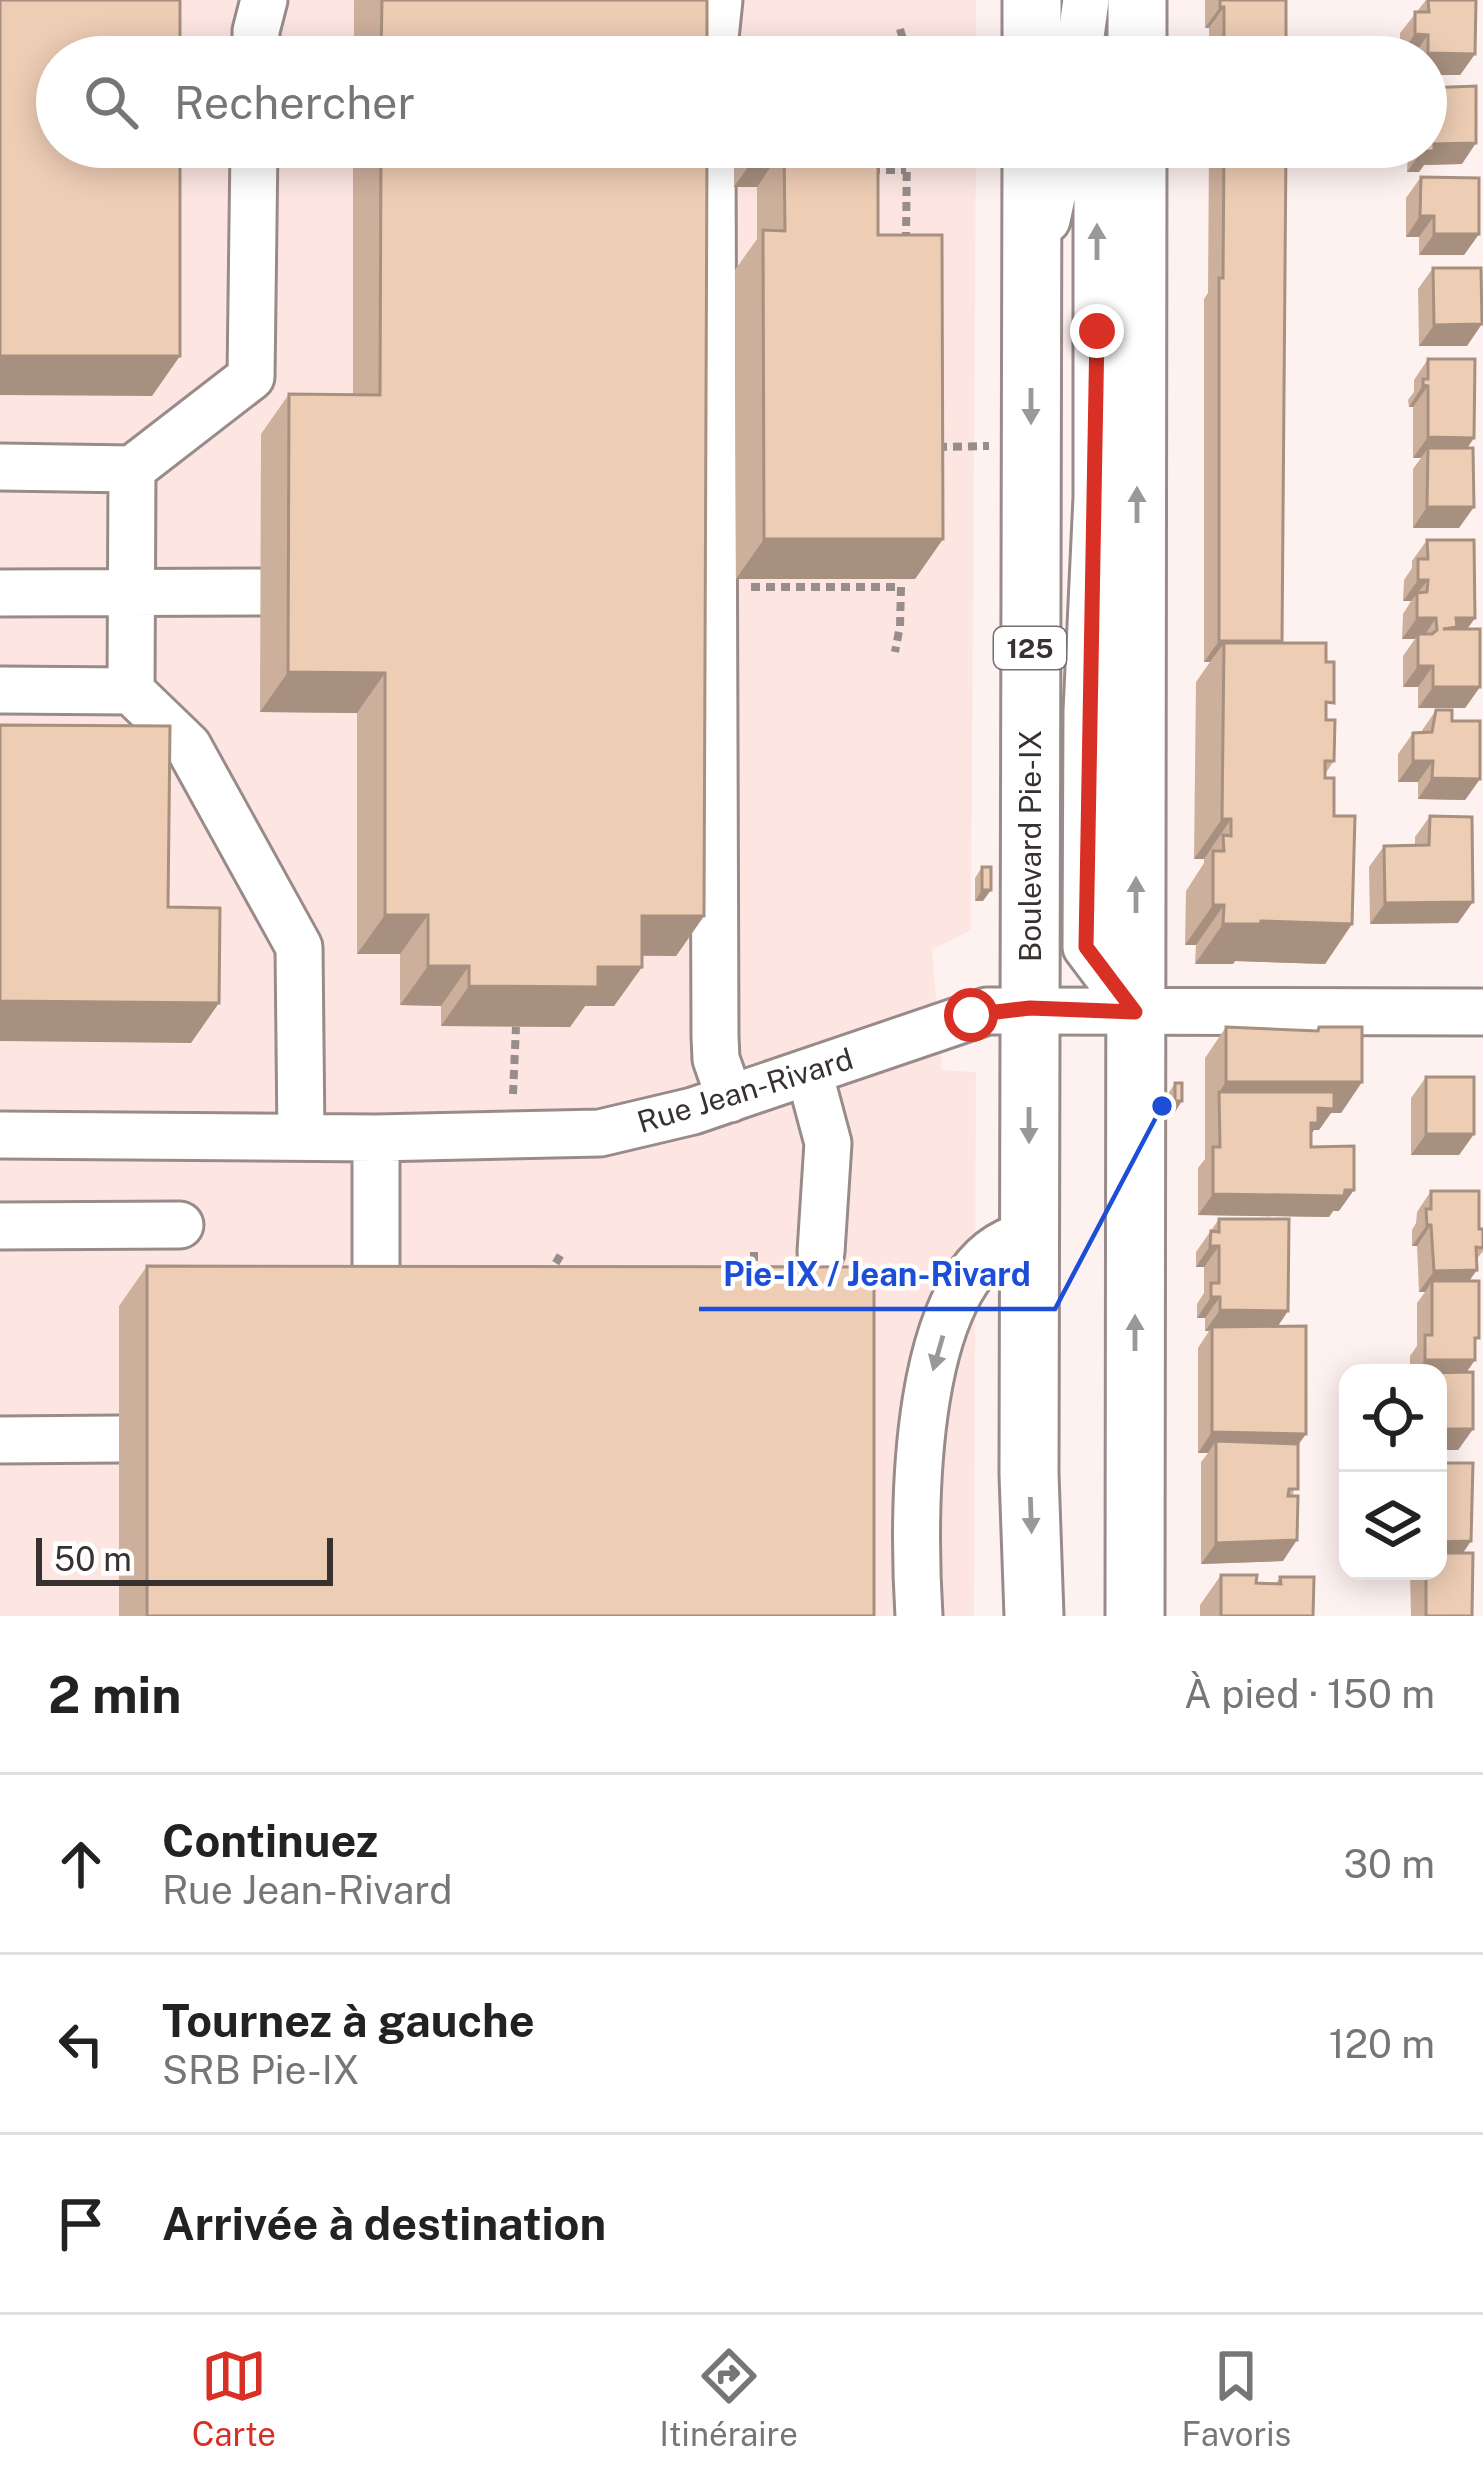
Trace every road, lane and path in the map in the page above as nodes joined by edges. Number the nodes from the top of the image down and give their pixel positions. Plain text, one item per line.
1 (264, 0) edge
2 (719, 0) edge
3 (1032, 0) edge
4 (1088, 0) edge
5 (1137, 0) edge
6 (900, 29) dead end
7 (256, 36) edge
8 (715, 36) edge
9 (902, 36) edge
10 (1032, 36) edge
11 (1082, 36) edge
12 (1092, 36) edge
13 (1137, 36) edge
14 (254, 168) edge
15 (712, 168) edge
16 (1031, 168) edge
17 (1059, 168) edge
18 (1097, 168) edge
19 (1137, 168) edge
20 (866, 170) edge
21 (906, 170) joint
22 (906, 254) edge
23 (1031, 289) junction
24 (990, 446) dead end
25 (934, 448) edge
26 (0, 467) edge
27 (132, 469) junction
28 (738, 587) dead end
29 (260, 592) dead end
30 (0, 593) edge
31 (131, 594) junction
32 (895, 652) dead end
33 (0, 690) edge
34 (131, 691) junction
35 (1030, 1008) junction
36 (1135, 1012) junction
37 (1483, 1012) edge
38 (516, 1027) edge
39 (809, 1072) junction
40 (513, 1094) dead end
41 (730, 1100) junction
42 (0, 1135) edge
43 (301, 1137) junction
44 (376, 1138) junction
45 (180, 1225) dead end
46 (0, 1226) edge
47 (1029, 1235) junction
48 (563, 1251) dead end
49 (754, 1252) dead end
50 (821, 1252) dead end
51 (545, 1281) edge
52 (754, 1288) edge
53 (376, 1306) edge
54 (0, 1439) edge
55 (119, 1439) dead end
56 (919, 1616) edge
57 (1034, 1616) edge
58 (1135, 1616) edge

1 - 7 street
2 - 8 street
3 - 10 main road
4 - 11 street
4 - 12 street
5 - 13 main road
6 - 9 path
14 - 27 street
15 - 41 street
16 - 23 main road, Boulevard Pie-IX / 125
17 - 23 street
36 -> 18 street
36 -> 19 main road
20 - 21 path
21 - 22 path
23 -> 35 main road, Boulevard Pie-IX / 125
24 - 25 path
26 - 27 street
27 - 31 street
28 - 32 path
29 - 31 street
30 - 31 street
31 - 34 street
33 - 34 street
34 - 43 street
35 - 36 street, Rue Jean-Rivard
35 - 39 street, Rue Jean-Rivard
35 -> 47 main road, Boulevard Pie-IX / 125
36 - 37 street, Rue Jean-Rivard
58 -> 36 main road
38 - 40 path
39 - 41 street, Rue Jean-Rivard
39 - 50 street
41 - 44 street, Rue Jean-Rivard
42 - 43 street, Rue Jean-Rivard
43 - 44 street, Rue Jean-Rivard
44 - 53 street
45 - 46 street
47 -> 56 street
47 -> 57 main road, Boulevard Pie-IX / 125
48 - 51 path
49 - 52 path
54 - 55 street

